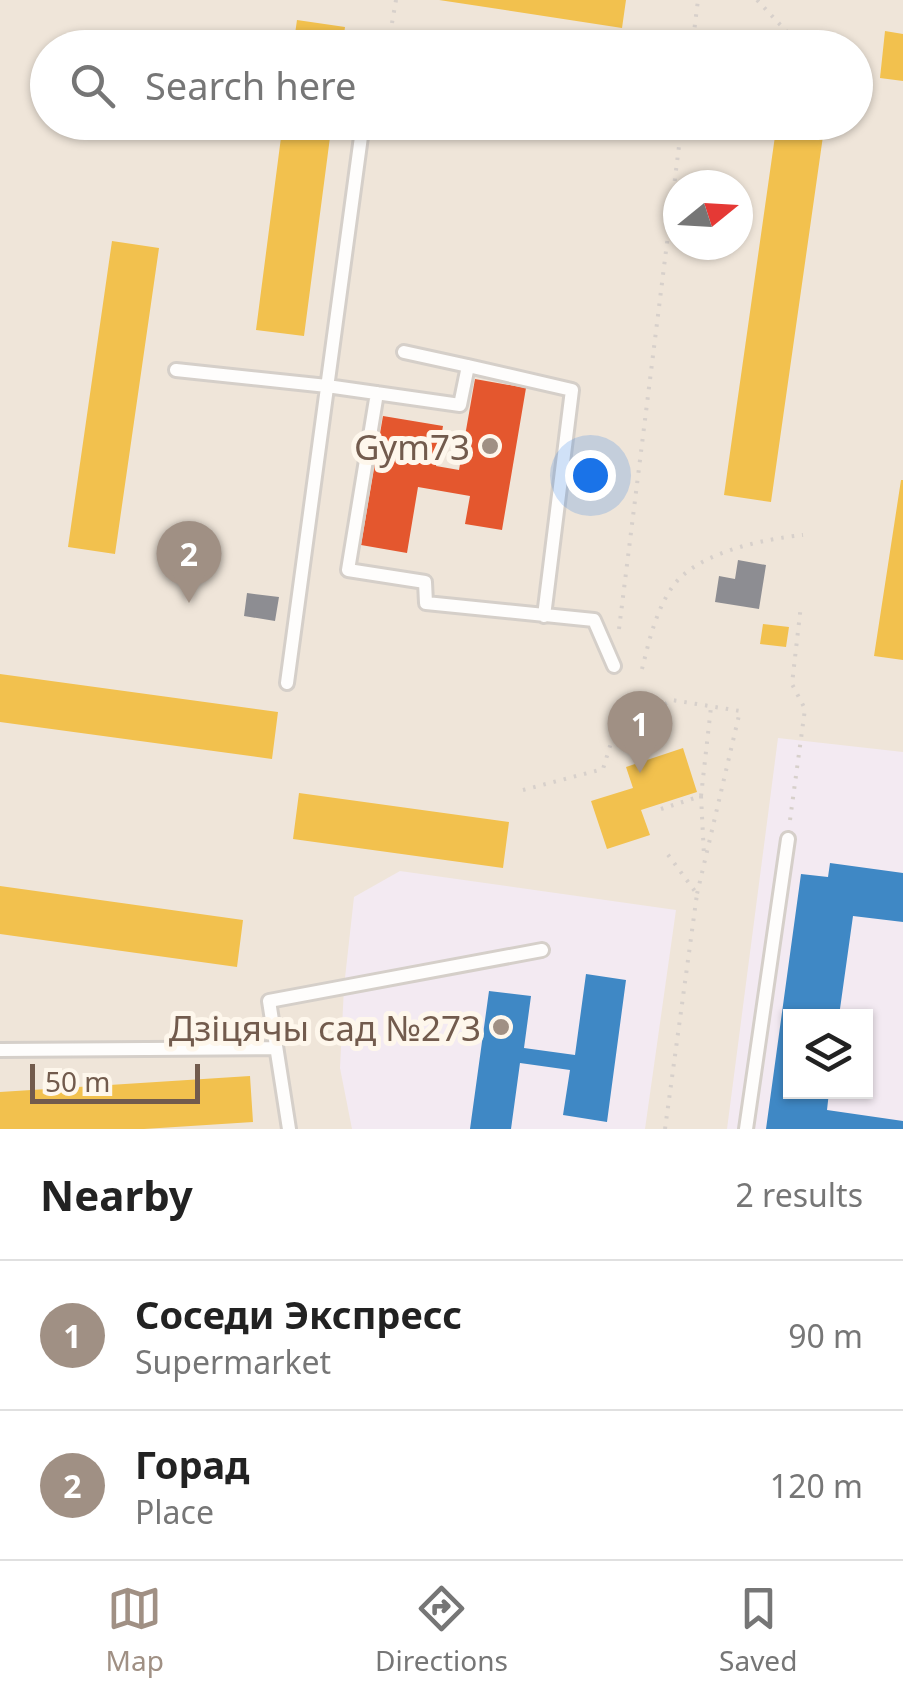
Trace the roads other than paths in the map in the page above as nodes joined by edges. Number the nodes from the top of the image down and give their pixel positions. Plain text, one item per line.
1 (361, 140) edge
2 (404, 352) dead end
3 (468, 366) junction
4 (176, 370) dead end
5 (327, 386) junction
6 (377, 393) junction
7 (544, 616) junction
8 (614, 666) road end
9 (287, 683) dead end
10 (788, 838) road end
11 (542, 950) dead end
12 (276, 1048) junction
13 (0, 1050) edge
14 (289, 1129) edge
15 (746, 1129) edge

1 - 5 lane
2 - 3 lane
3 - 6 lane
3 - 7 lane
4 - 5 lane
5 - 6 lane
5 - 9 lane
6 - 7 lane
7 - 8 lane
10 - 15 lane
11 - 12 lane
12 - 13 lane
12 - 14 lane

